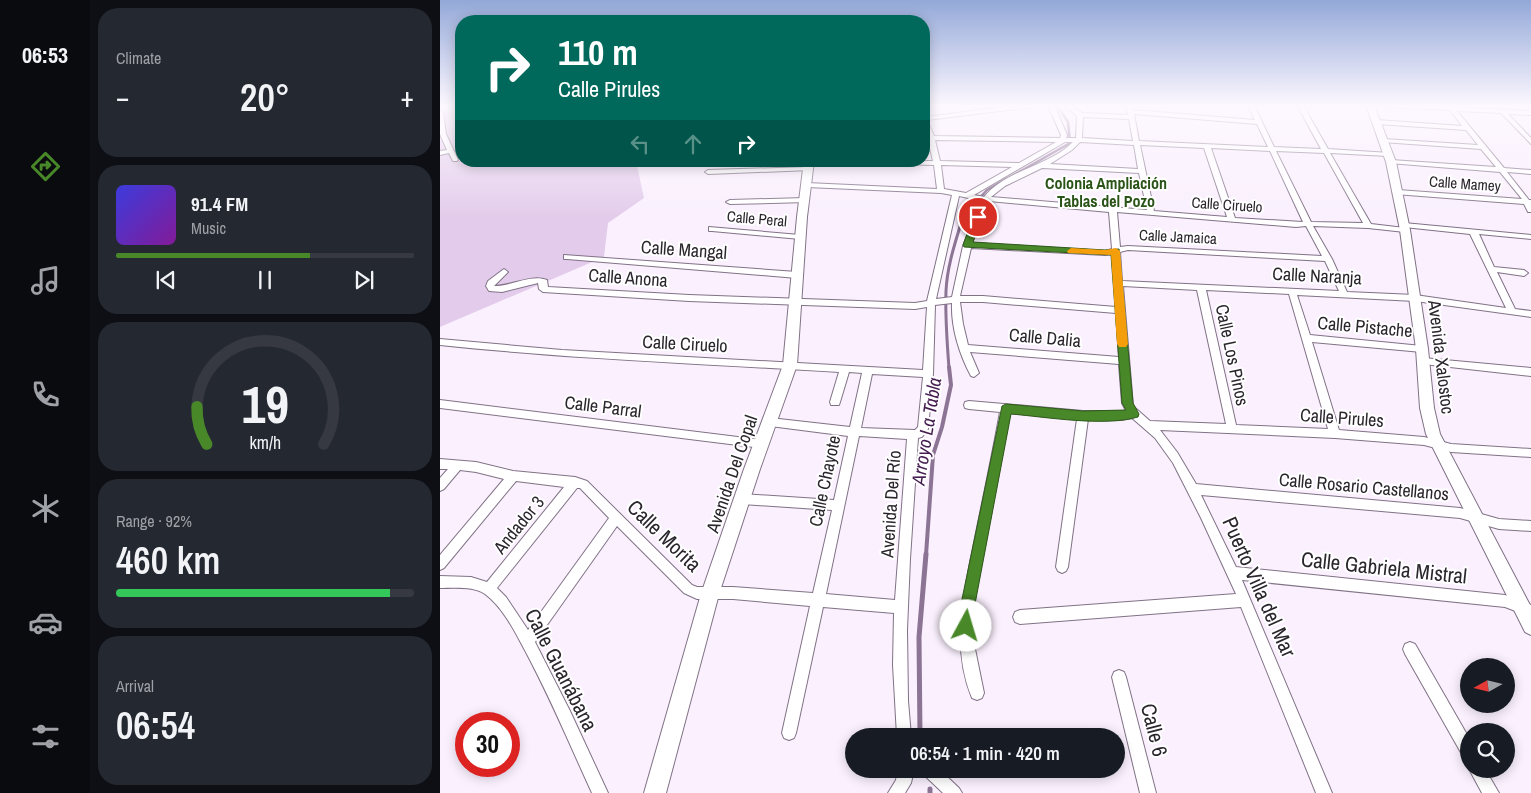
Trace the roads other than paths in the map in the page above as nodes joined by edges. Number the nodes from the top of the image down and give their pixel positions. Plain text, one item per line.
1 (447, 142) edge
2 (933, 142) edge
3 (1059, 142) edge
4 (1076, 142) edge
5 (1137, 142) joint
6 (1269, 142) edge
7 (1321, 142) edge
8 (1384, 142) edge
9 (1480, 142) edge
10 (1207, 147) junction
11 (1484, 147) junction
12 (1272, 150) junction
13 (451, 151) junction
14 (1326, 151) junction
15 (1388, 152) junction
16 (440, 153) edge
17 (455, 158) edge
18 (930, 162) edge
19 (938, 162) junction
20 (1020, 165) junction
21 (1042, 166) junction
22 (780, 167) edge
23 (809, 167) edge
24 (1142, 171) junction
25 (1503, 171) junction
26 (708, 172) dead end
27 (1531, 172) edge
28 (941, 191) junction
29 (1398, 192) junction
30 (806, 193) junction
31 (961, 195) junction
32 (981, 199) junction
33 (730, 202) dead end
34 (1530, 205) edge
35 (1113, 211) junction
36 (1151, 214) junction
37 (1232, 220) junction
38 (1309, 225) junction
39 (1368, 226) junction
40 (1405, 227) junction
41 (712, 229) dead end
42 (1474, 233) junction
43 (800, 237) junction
44 (1531, 237) edge
45 (968, 245) junction
46 (1116, 251) junction
47 (567, 257) dead end
48 (1328, 259) junction
49 (1492, 269) junction
50 (504, 272) dead end
51 (1524, 273) dead end
52 (798, 275) junction
53 (1118, 283) junction
54 (1201, 287) junction
55 (1292, 291) junction
56 (1344, 294) junction
57 (1415, 298) junction
58 (953, 300) junction
59 (796, 301) junction
60 (934, 304) junction
61 (1120, 310) junction
62 (1512, 311) junction
63 (1531, 314) edge
64 (1306, 338) junction
65 (440, 342) edge
66 (964, 348) junction
67 (1422, 355) junction
68 (1124, 361) junction
69 (790, 364) junction
70 (845, 368) junction
71 (868, 370) junction
72 (1531, 372) edge
73 (974, 373) dead end
74 (928, 374) junction
75 (835, 402) dead end
76 (440, 404) edge
77 (969, 405) dead end
78 (1006, 409) junction
79 (1134, 414) junction
80 (1083, 415) junction
81 (770, 422) junction
82 (1150, 425) junction
83 (1232, 430) junction
84 (854, 432) junction
85 (1334, 434) junction
86 (913, 435) junction
87 (762, 444) junction
88 (1438, 444) junction
89 (1531, 453) edge
90 (440, 464) edge
91 (458, 465) junction
92 (513, 476) junction
93 (576, 482) junction
94 (440, 486) edge
95 (1192, 489) junction
96 (742, 499) junction
97 (838, 505) junction
98 (616, 518) junction
99 (1476, 518) junction
100 (1531, 526) edge
101 (440, 564) edge
102 (1062, 567) dead end
103 (1232, 573) junction
104 (440, 582) edge
105 (489, 589) junction
106 (710, 594) junction
107 (817, 600) junction
108 (1244, 600) junction
109 (901, 607) junction
110 (1526, 609) edge
111 (1020, 617) dead end
112 (1531, 626) edge
113 (528, 641) junction
114 (1410, 649) dead end
115 (1119, 677) dead end
116 (977, 692) dead end
117 (903, 728) edge
118 (789, 733) dead end
119 (1460, 737) edge
120 (904, 778) edge
121 (938, 778) edge
122 (1482, 778) edge
123 (600, 793) edge
124 (655, 793) edge
125 (896, 793) edge
126 (954, 793) edge
127 (1148, 793) edge
128 (1324, 793) edge
129 (1491, 793) edge

1 - 13 street
2 - 19 street
3 - 20 street
4 - 21 street
5 - 10 street
5 - 24 street
6 - 12 street
7 - 14 street
8 - 15 street, Avenida Xalostoc
9 - 11 street
10 - 12 street
10 - 37 street
11 - 15 street
11 - 25 street
12 - 14 street
12 - 38 street
13 - 16 street
13 - 17 street
14 - 15 street
14 - 39 street
15 - 25 street
15 - 29 street, Avenida Xalostoc
18 - 19 street
19 - 20 street
19 - 28 street
20 - 31 street
21 - 24 street
21 - 32 street
22 - 26 street
23 - 30 street, Avenida Del Copal
24 - 36 street
25 - 27 street
25 - 34 street
28 - 30 street, Calle Ciruelo
28 - 31 street, Calle Ciruelo
29 - 34 street, Calle Mamey
29 - 40 street, Avenida Xalostoc
30 - 33 street, Calle Ciruelo
30 - 43 street, Avenida Del Copal
31 - 32 street, Calle Ciruelo
31 - 60 street, Avenida Del Río
32 - 35 street, Calle Ciruelo
32 - 45 street
35 - 36 street, Calle Ciruelo
35 - 46 street
36 - 37 street, Calle Ciruelo
37 - 38 street, Calle Ciruelo
38 - 39 street, Calle Ciruelo
38 - 48 street
39 - 40 street, Calle Ciruelo
40 - 42 street, Calle Ciruelo
40 - 57 street, Avenida Xalostoc
41 - 43 street, Calle Peral
42 - 44 street, Calle Ciruelo
42 - 49 street
43 - 52 street, Avenida Del Copal
45 - 46 street, Calle Jamaica
45 - 58 street
46 - 48 street, Calle Jamaica
46 - 53 street
47 - 52 street, Calle Mangal
48 - 56 street
49 - 51 street
49 - 62 street
50 - 59 street, Calle Anona
52 - 59 street, Avenida Del Copal
53 - 54 street, Calle Naranja
53 - 61 street
54 - 55 street, Calle Naranja
54 - 83 street, Calle Los Pinos
55 - 56 street, Calle Naranja
55 - 64 street
56 - 57 street, Calle Naranja
57 - 62 street, Calle Naranja
57 - 67 street, Avenida Xalostoc
58 - 60 street
58 - 61 street
58 - 66 street
59 - 60 street
59 - 69 street, Avenida Del Copal
60 - 74 street, Avenida Del Río
61 - 68 street
62 - 63 street, Calle Naranja
64 - 67 street, Calle Pistache
64 - 85 street
65 - 69 street, Calle Ciruelo
66 - 68 street, Calle Dalia
66 - 73 street
67 - 72 street, Calle Pistache
67 - 88 street, Avenida Xalostoc
68 - 79 street
69 - 70 street, Calle Ciruelo
69 - 81 street, Avenida Del Copal
70 - 71 street, Calle Ciruelo
70 - 75 street
71 - 74 street, Calle Ciruelo
71 - 84 street, Calle Chayote
74 - 86 street, Avenida Del Río
76 - 87 street, Calle Parral
77 - 78 street
78 - 80 street
78 - 116 street
79 - 80 street
79 - 82 street, Puerto Villa del Mar
80 - 102 street
81 - 84 street
81 - 87 street, Avenida Del Copal
82 - 83 street, Calle Pirules
82 - 95 street, Puerto Villa del Mar
83 - 85 street, Calle Pirules
84 - 86 street
84 - 97 street, Calle Chayote
85 - 88 street, Calle Pirules
86 - 109 street, Avenida Del Río
87 - 96 street, Avenida Del Copal
88 - 89 street, Calle Pirules
88 - 99 street, Avenida Xalostoc
90 - 91 street
91 - 92 street
91 - 94 street
92 - 93 street
92 - 101 street
93 - 98 street, Calle Morita
93 - 105 street, Andador 3
95 - 99 street, Calle Rosario Castellanos
95 - 103 street, Puerto Villa del Mar
96 - 97 street
96 - 106 street, Avenida Del Copal
97 - 107 street, Calle Chayote
98 - 106 street, Calle Morita
98 - 113 street
99 - 100 street, Calle Rosario Castellanos
99 - 110 street, Avenida Xalostoc
103 - 108 street, Puerto Villa del Mar
103 - 110 street, Calle Gabriela Mistral
104 - 105 street, Calle Guanábana
105 - 113 street, Calle Guanábana
106 - 107 street, Calle Morita
106 - 124 street, Avenida Del Copal
107 - 109 street, Calle Morita
107 - 118 street, Calle Chayote
108 - 111 street
108 - 128 street, Puerto Villa del Mar
109 - 117 street, Avenida Del Río
110 - 112 street, Avenida Xalostoc
113 - 123 street, Calle Guanábana
114 - 119 street
115 - 127 street, Calle 6
120 - 125 street
121 - 126 street
122 - 129 street

